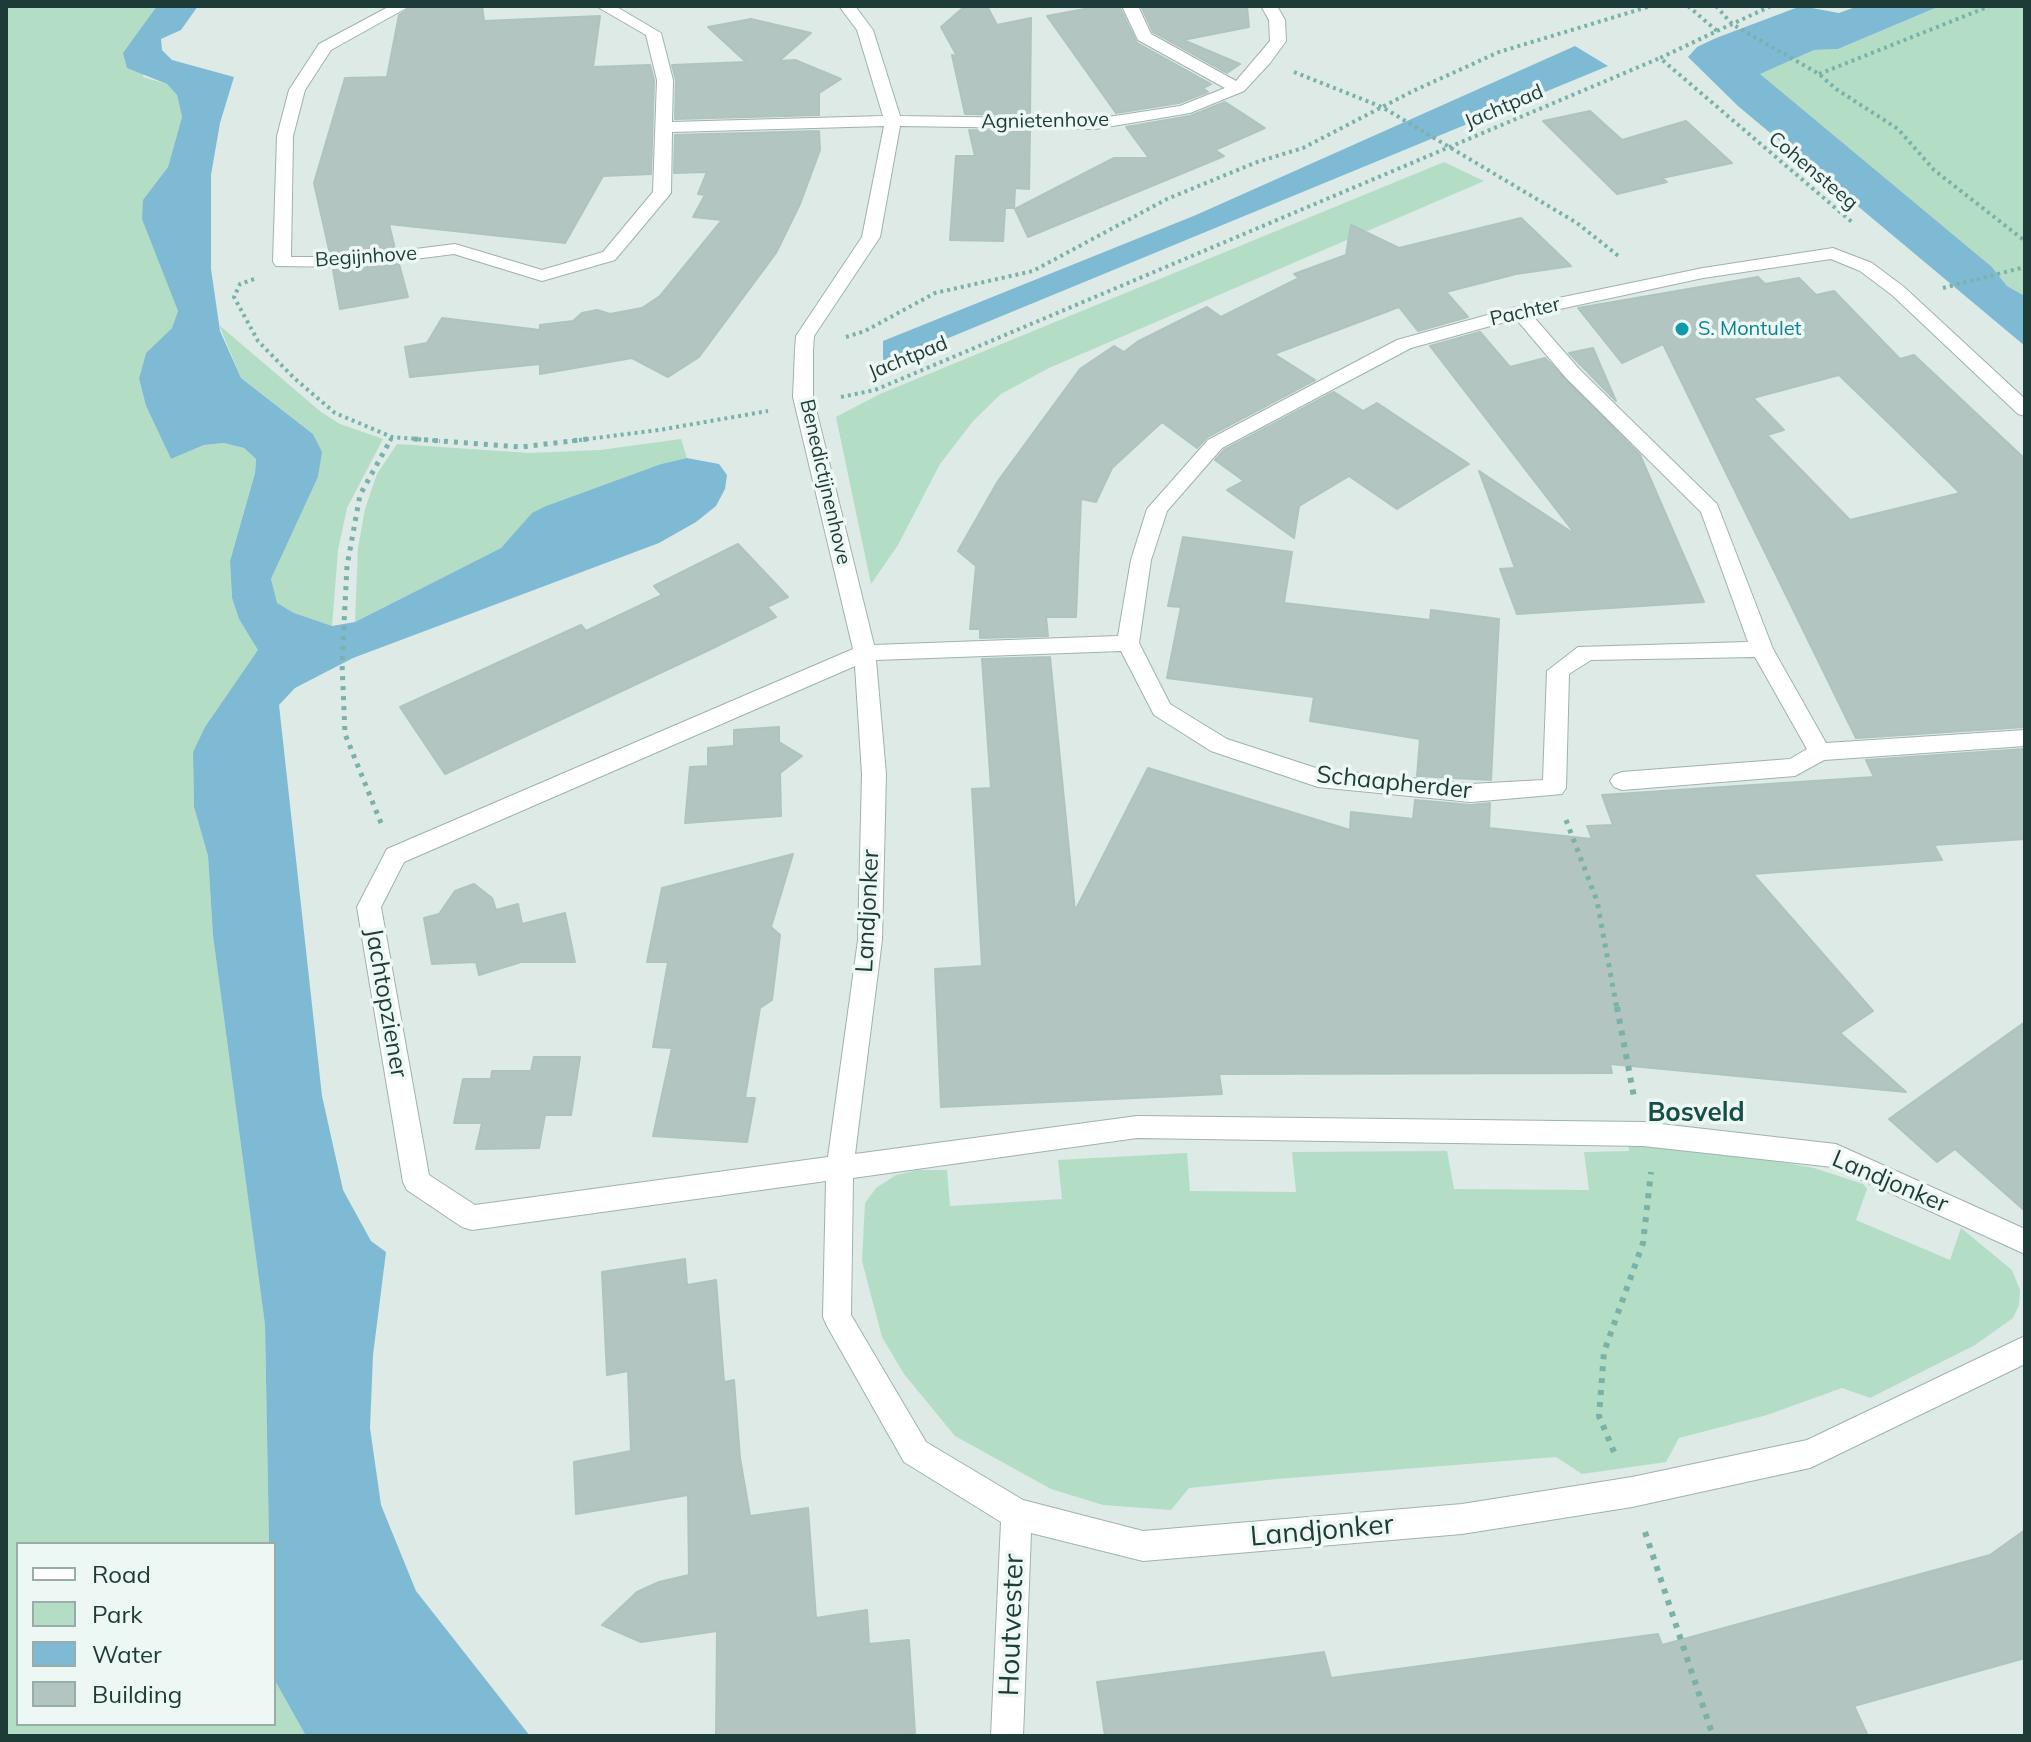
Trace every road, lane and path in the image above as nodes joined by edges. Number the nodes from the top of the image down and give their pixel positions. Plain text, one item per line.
1 (402, 6) edge
2 (604, 6) edge
3 (847, 6) edge
4 (1130, 6) edge
5 (1269, 6) edge
6 (1651, 6) edge
7 (1688, 6) edge
8 (1716, 6) edge
9 (1771, 6) edge
10 (1990, 6) edge
11 (1732, 24) junction
12 (1717, 31) junction
13 (1660, 58) junction
14 (1264, 60) junction
15 (1819, 74) junction
16 (1238, 88) junction
17 (1382, 107) junction
18 (893, 121) junction
19 (664, 127) junction
20 (1449, 148) junction
21 (1861, 229) dead end
22 (2025, 241) edge
23 (282, 262) junction
24 (2025, 267) edge
25 (1653, 284) junction
26 (1945, 288) dead end
27 (1520, 312) junction
28 (804, 350) junction
29 (805, 404) junction
30 (2025, 410) edge
31 (392, 437) junction
32 (1128, 643) junction
33 (1762, 649) junction
34 (865, 653) junction
35 (2025, 738) edge
36 (1820, 752) junction
37 (1622, 781) dead end
38 (1554, 788) junction
39 (395, 856) junction
40 (1643, 1134) junction
41 (840, 1168) junction
42 (2025, 1242) edge
43 (2025, 1349) edge
44 (1632, 1492) junction
45 (1017, 1514) junction
46 (1007, 1736) edge
47 (1713, 1736) edge

1 - 23 street, Begijnhove
2 - 19 street, Begijnhove
3 - 18 street, Benedictijnenhove
4 - 16 street
5 - 14 street, Agnietenhove
6 - 17 path
7 - 12 path
8 - 11 path
9 - 11 path
10 - 15 path
11 - 12 path
11 - 15 path
12 - 13 path
13 - 20 path, Jachtpad
13 - 21 path, Cohensteeg
14 - 16 street, Agnietenhove
14 - 17 path
15 - 22 path
16 - 18 street, Agnietenhove
17 - 20 path
17 - 28 path
18 - 19 street
18 - 28 street, Benedictijnenhove
19 - 23 street, Begijnhove
20 - 25 path
20 - 29 path, Jachtpad
23 - 31 path, Jachtpad
24 - 26 path
25 - 27 street, Pachter
25 - 30 street, Pachter
27 - 32 street, Pachter
27 - 33 street
28 - 29 street, Benedictijnenhove
29 - 31 path, Jachtpad
29 - 34 street, Benedictijnenhove
31 - 39 path
32 - 34 street
32 - 38 street, Schaapherder
33 - 36 street
33 - 38 street
34 - 39 street
34 - 41 street, Landjonker
35 - 36 street
36 - 37 street
38 - 40 path
39 - 41 street, Jachtopziener
40 - 41 street, Landjonker
40 - 42 street, Landjonker
40 - 44 path
41 - 45 street, Landjonker
43 - 44 street, Landjonker
44 - 45 street, Landjonker
44 - 47 path
45 - 46 street, Houtvester

